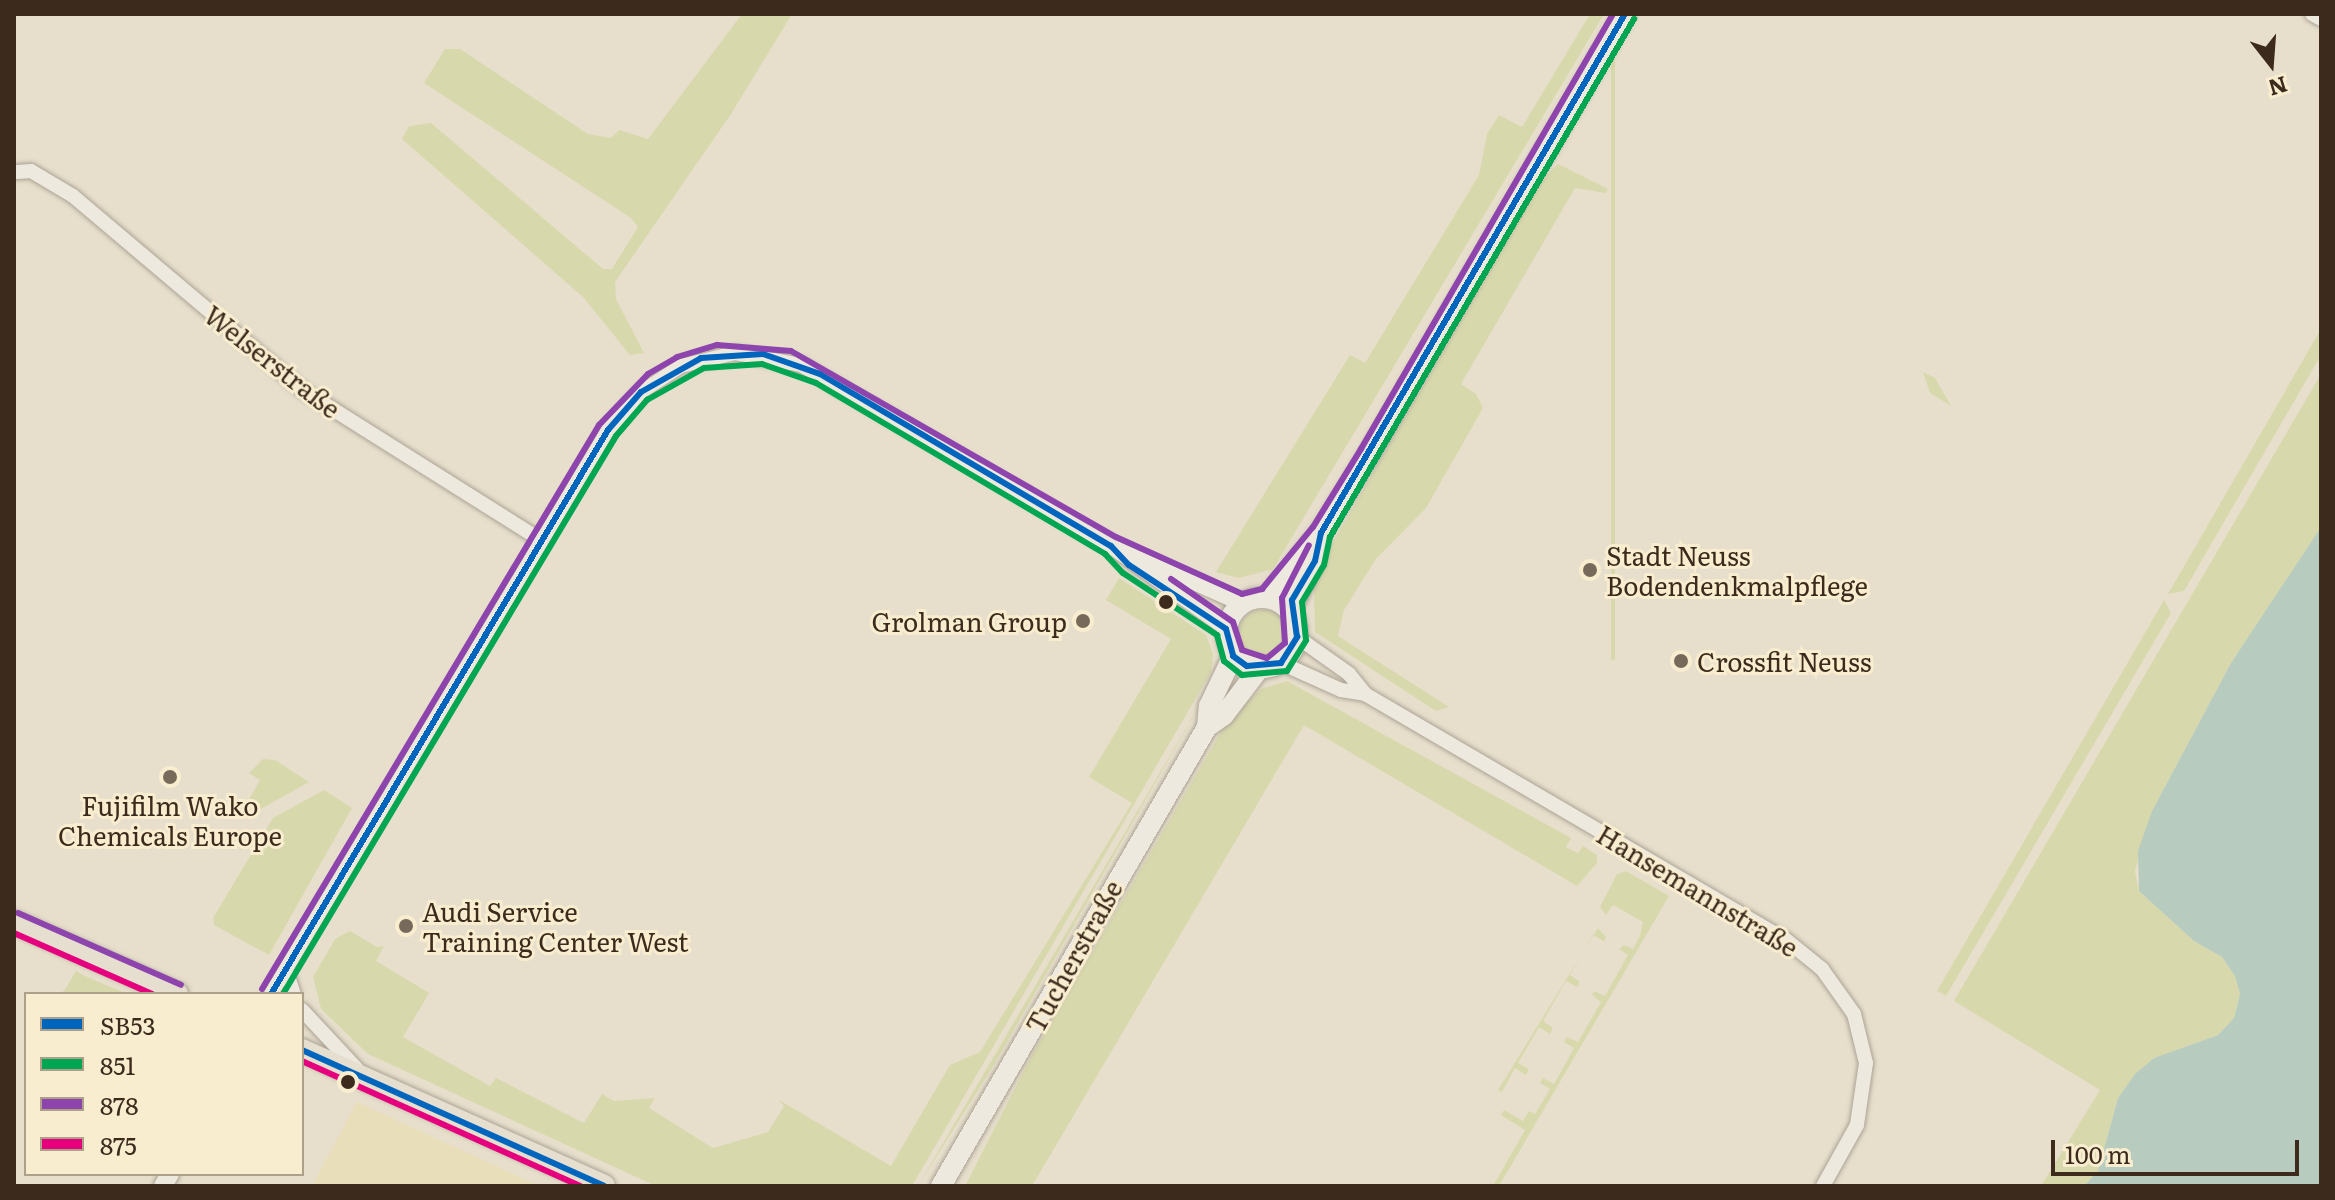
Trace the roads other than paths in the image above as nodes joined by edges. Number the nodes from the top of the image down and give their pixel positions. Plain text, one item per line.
1 (1625, 14) edge
2 (2312, 14) edge
3 (2321, 19) edge
4 (17, 172) dead end
5 (1321, 533) junction
6 (541, 540) junction
7 (1111, 546) junction
8 (1268, 598) junction
9 (1241, 604) junction
10 (1290, 611) junction
11 (1226, 629) junction
12 (1297, 637) junction
13 (1233, 656) junction
14 (1281, 663) junction
15 (1259, 669) junction
16 (1365, 694) junction
17 (1207, 727) junction
18 (14, 922) edge
19 (286, 970) junction
20 (172, 992) edge
21 (272, 992) edge
22 (293, 992) edge
23 (304, 1012) edge
24 (304, 1051) edge
25 (369, 1080) junction
26 (604, 1186) edge
27 (941, 1186) edge
28 (1823, 1186) edge

1 - 5 main road
2 - 3 street
4 - 6 street, Welserstraße
5 - 8 main road
5 - 10 main road
6 - 7 street
6 - 19 street
7 - 9 street
7 - 11 street
8 - 9 main road
8 - 10 main road
9 - 11 main road
10 - 12 main road
11 - 13 main road
12 - 14 main road
12 - 16 street, Hansemannstraße
13 - 15 main road
13 - 17 main road, Tucherstraße
14 - 15 main road
14 - 16 street, Hansemannstraße
15 - 17 main road, Tucherstraße
16 - 28 street, Hansemannstraße
17 - 27 main road, Tucherstraße
18 - 20 main road
19 - 21 street
19 - 22 street
23 - 25 street
24 - 25 main road
25 - 26 main road

